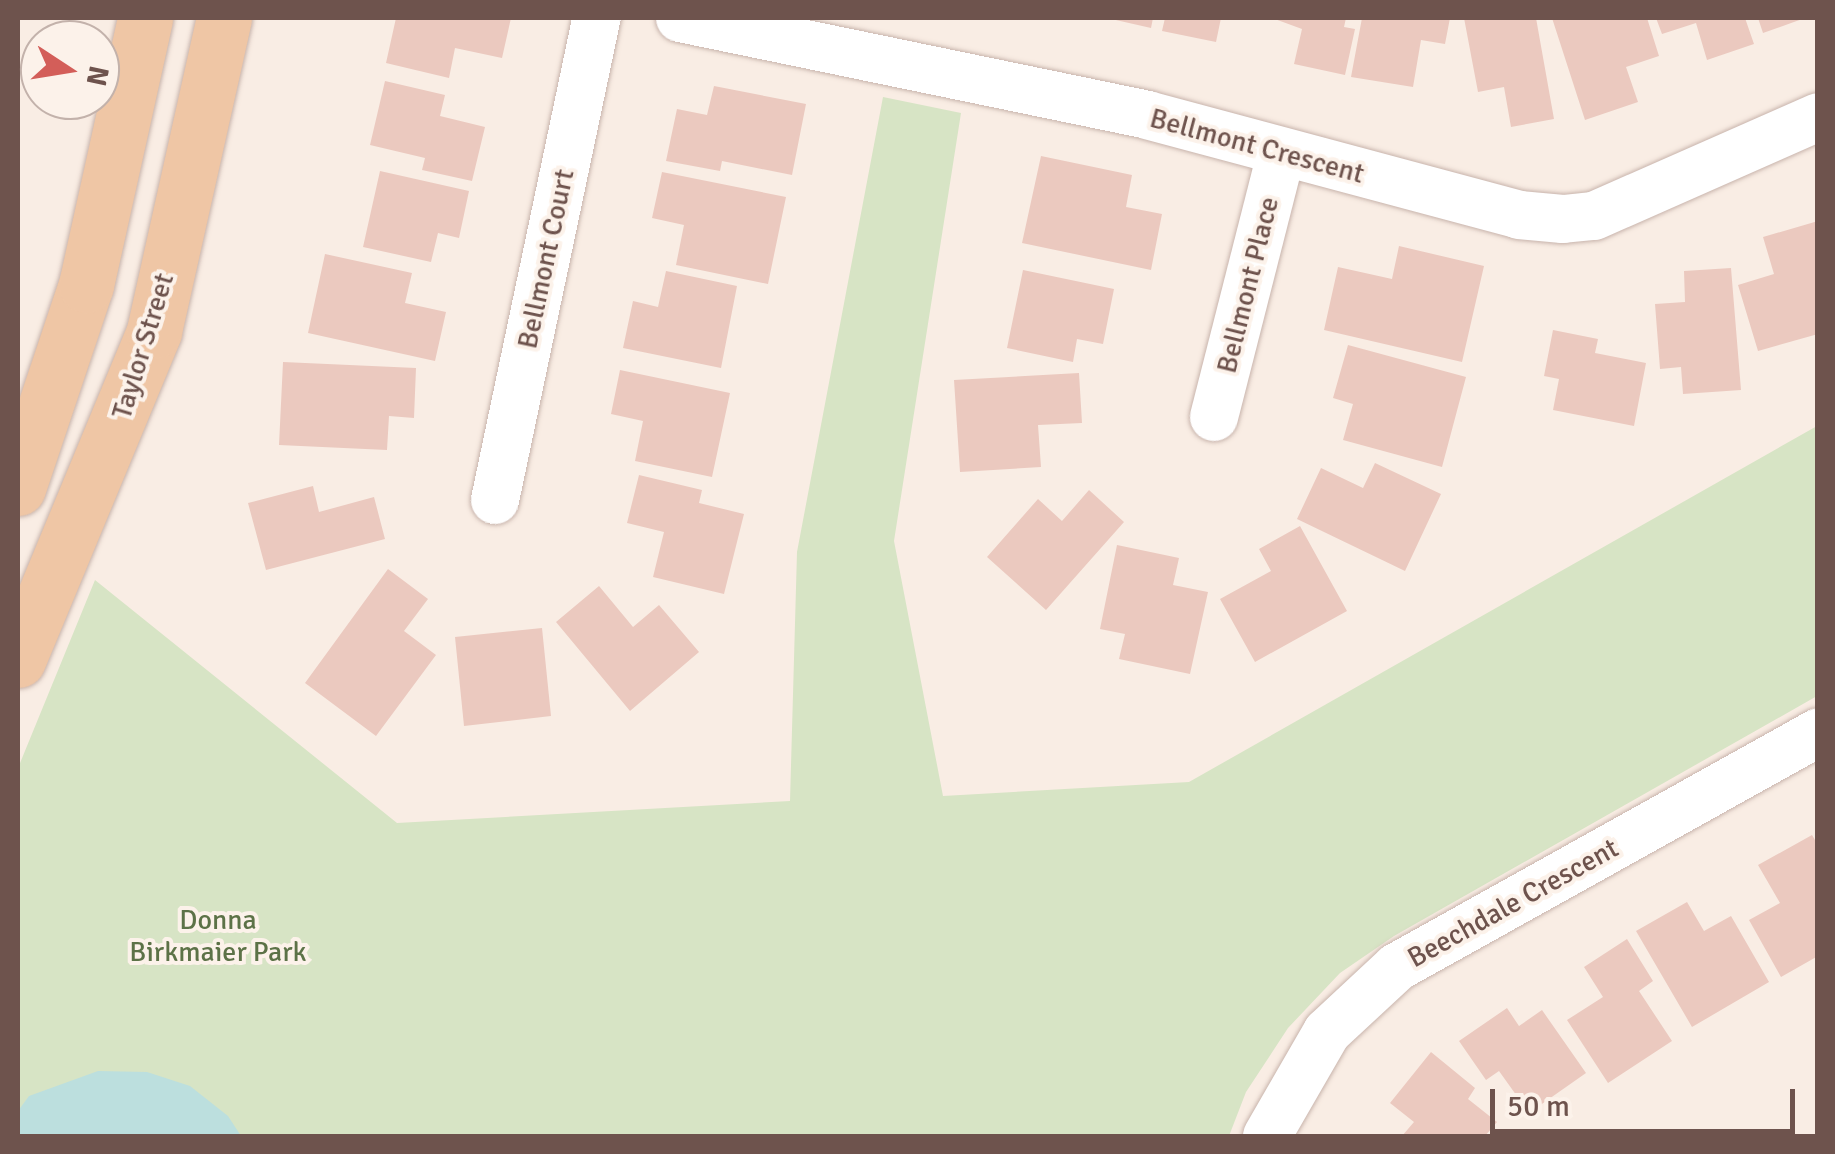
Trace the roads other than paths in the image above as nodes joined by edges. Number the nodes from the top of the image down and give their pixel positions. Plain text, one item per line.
1 (144, 18) edge
2 (224, 18) edge
3 (598, 18) edge
4 (680, 18) edge
5 (1818, 117) edge
6 (1281, 154) junction
7 (1214, 417) dead end
8 (18, 488) edge
9 (495, 500) dead end
10 (18, 660) edge
11 (1818, 733) edge
12 (1267, 1136) edge

1 - 8 main road
2 - 10 main road, Taylor Street
3 - 9 street, Bellmont Court
4 - 6 street, Bellmont Crescent
5 - 6 street, Bellmont Crescent
6 - 7 street, Bellmont Place
11 - 12 street, Beechdale Crescent

